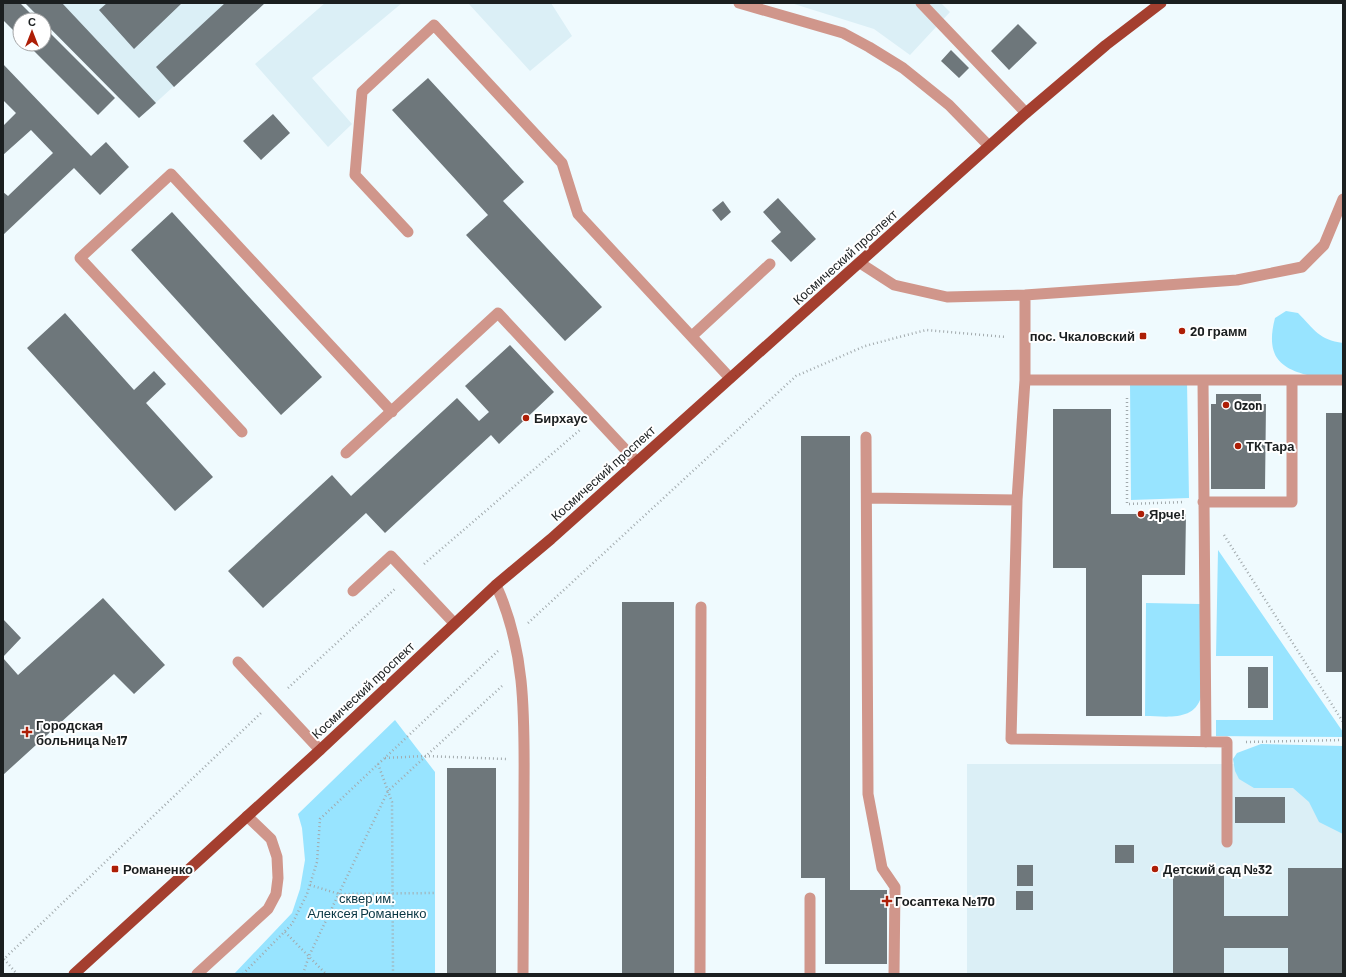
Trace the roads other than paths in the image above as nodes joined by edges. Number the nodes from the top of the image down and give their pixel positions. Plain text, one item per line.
1 (739, 3) edge
2 (921, 3) edge
3 (1161, 3) edge
4 (1026, 113) junction
5 (989, 146) junction
6 (1343, 199) edge
7 (408, 232) dead end
8 (860, 263) junction
9 (770, 264) dead end
10 (1025, 295) junction
11 (692, 336) junction
12 (730, 378) junction
13 (1025, 380) junction
14 (1203, 380) junction
15 (1292, 380) junction
16 (1343, 380) edge
17 (392, 412) junction
18 (242, 432) dead end
19 (866, 437) dead end
20 (346, 453) dead end
21 (636, 461) junction
22 (867, 498) junction
23 (1017, 500) junction
24 (1203, 502) junction
25 (496, 585) junction
26 (353, 591) dead end
27 (701, 607) dead end
28 (454, 623) junction
29 (238, 662) dead end
30 (1206, 742) junction
31 (320, 750) junction
32 (247, 816) junction
33 (1227, 842) dead end
34 (810, 898) dead end
35 (74, 974) edge
36 (197, 974) edge
37 (523, 974) edge
38 (700, 974) edge
39 (810, 974) edge
40 (894, 974) edge

1 - 5 lane
2 - 4 lane
3 - 4 main road, Космический проспект
4 - 5 main road, Космический проспект
5 - 8 main road, Космический проспект
6 - 10 lane
7 - 11 lane
8 - 10 lane
8 - 12 main road, Космический проспект
9 - 11 lane
10 - 13 lane
11 - 12 lane
12 - 21 main road, Космический проспект
13 - 14 lane
13 - 23 lane
14 - 15 lane
14 - 24 lane
15 - 16 lane
15 - 24 lane
17 - 18 lane
17 - 20 lane
17 - 21 lane
19 - 22 lane
21 - 25 main road, Космический проспект
22 - 23 lane
22 - 40 lane
23 - 30 lane
24 - 30 lane
25 - 28 main road, Космический проспект
25 - 37 lane
26 - 28 lane
27 - 38 lane
28 - 31 main road, Космический проспект
29 - 31 lane
30 - 33 lane
31 - 32 main road, Космический проспект
32 - 35 main road, Космический проспект
32 - 36 lane
34 - 39 lane

